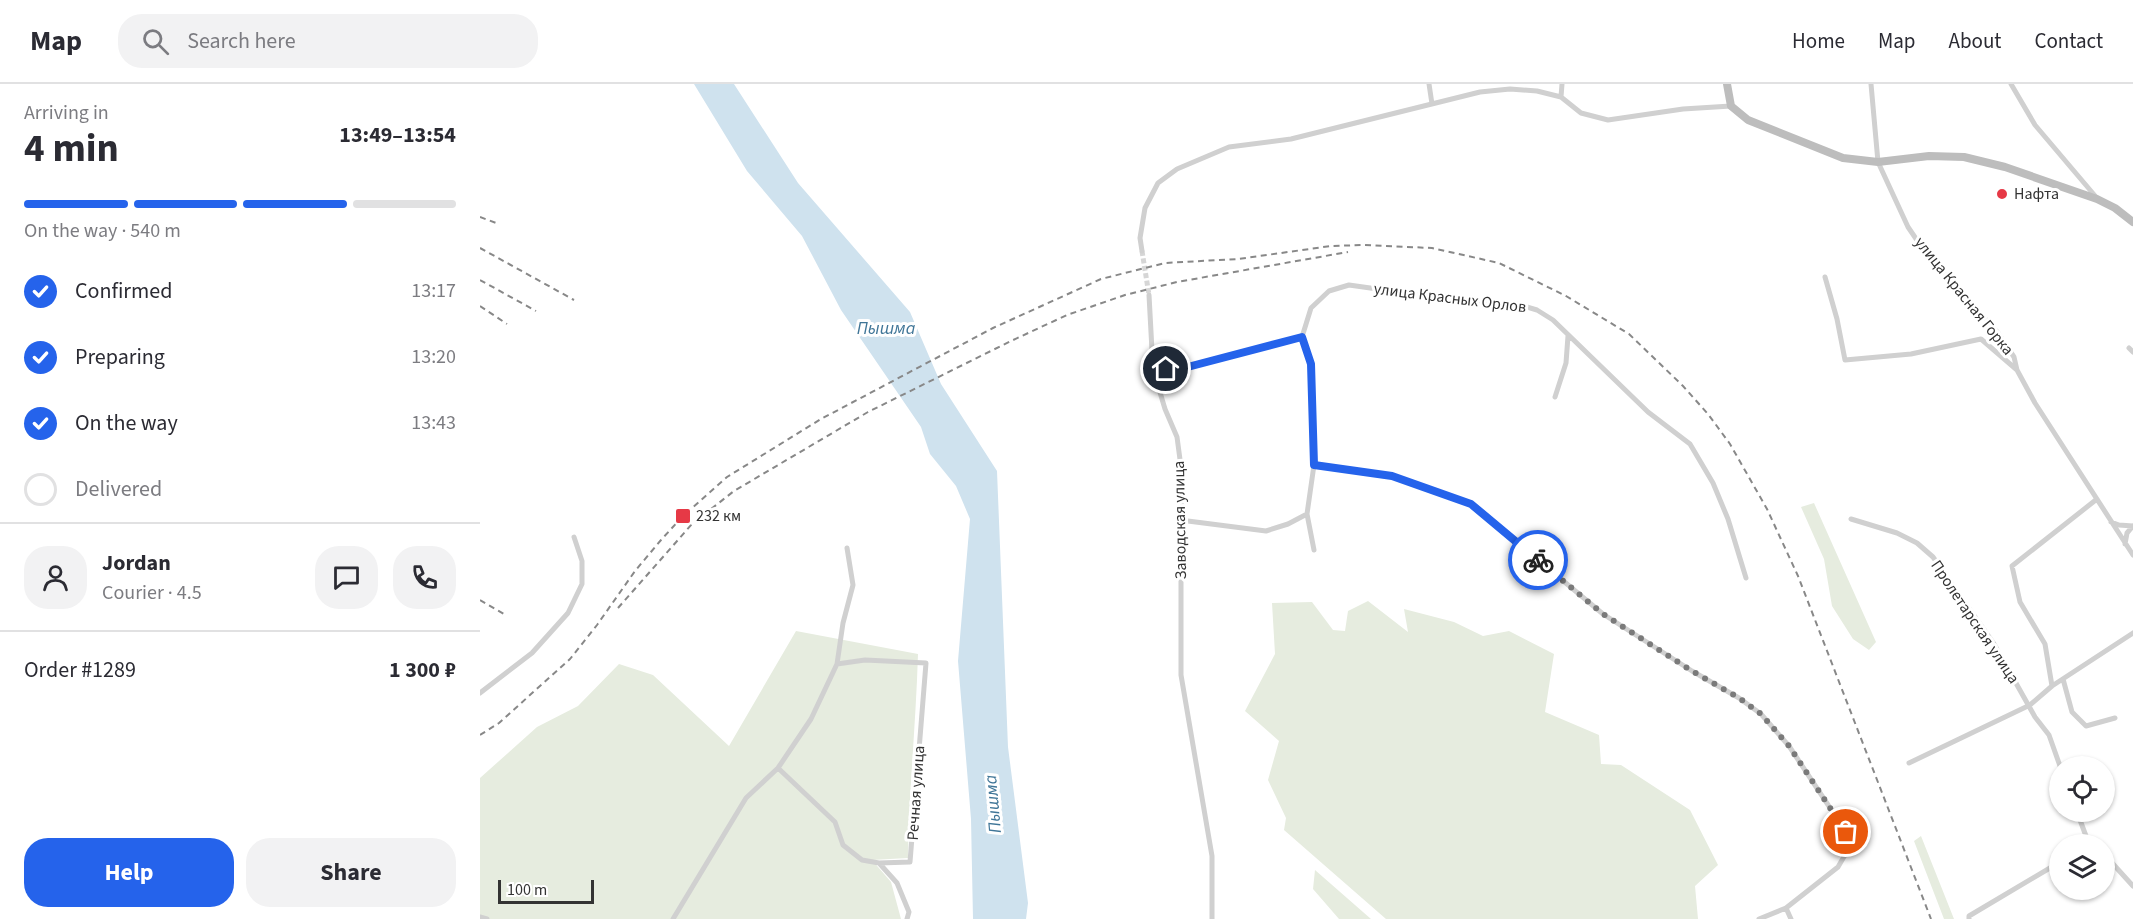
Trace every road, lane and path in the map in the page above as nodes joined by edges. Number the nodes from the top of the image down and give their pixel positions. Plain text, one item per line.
1 (1429, 84) edge
2 (1562, 84) edge
3 (1727, 84) edge
4 (1871, 84) edge
5 (2011, 84) edge
6 (1561, 97) junction
7 (1432, 105) junction
8 (1731, 106) junction
9 (1878, 162) junction
10 (2097, 199) junction
11 (2133, 222) edge
12 (1142, 251) tunnel mouth
13 (1825, 277) dead end
14 (1149, 295) tunnel mouth
15 (1568, 336) junction
16 (1302, 337) junction
17 (1153, 369) junction
18 (2017, 370) junction
19 (1555, 397) dead end
20 (1314, 465) junction
21 (2097, 499) junction
22 (1307, 514) junction
23 (1851, 519) dead end
24 (1180, 520) junction
25 (2111, 522) junction
26 (2133, 526) edge
27 (574, 537) dead end
28 (2125, 544) junction
29 (847, 548) dead end
30 (1314, 550) dead end
31 (2133, 555) edge
32 (1746, 578) dead end
33 (2133, 633) edge
34 (837, 664) junction
35 (2063, 679) junction
36 (2052, 686) junction
37 (480, 693) edge
38 (2030, 705) junction
39 (2115, 718) dead end
40 (2056, 756) edge
41 (1910, 763) dead end
42 (778, 768) junction
43 (879, 863) junction
44 (2115, 866) edge
45 (2049, 869) edge
46 (2133, 886) edge
47 (1786, 908) junction
48 (480, 917) edge
49 (1969, 918) edge
50 (487, 919) edge
51 (673, 919) edge
52 (907, 919) edge
53 (1212, 919) edge
54 (1759, 919) edge
55 (1791, 919) edge

1 - 7 street
2 - 6 street
3 - 8 main road
4 - 9 street, улица Красная Горка
5 - 10 street
6 - 7 street
6 - 8 street
7 - 12 street
8 - 9 main road
9 - 10 main road
9 - 18 street, улица Красная Горка
10 - 11 main road
13 - 18 street
14 - 17 street, Заводская улица
15 - 16 street, улица Красных Орлов
15 - 19 street
15 - 32 street, улица Красных Орлов
16 - 17 street
16 - 20 street
17 - 24 street, Заводская улица
18 - 21 street, улица Красная Горка
20 - 22 street
20 - 47 street
21 - 25 street, улица Красная Горка
21 - 36 street
22 - 24 street
22 - 30 street
23 - 38 street, Пролетарская улица
24 - 53 street, Заводская улица
25 - 26 street
25 - 28 street, улица Красная Горка
26 - 28 street
27 - 37 street
28 - 31 street, улица Красная Горка
29 - 34 street
33 - 35 street
34 - 42 street
34 - 43 street, Речная улица
35 - 36 street
35 - 39 street
36 - 38 street
38 - 40 street, Пролетарская улица
38 - 41 street
42 - 43 street
42 - 51 street
43 - 52 street
44 - 46 street
45 - 49 street
47 - 54 street
47 - 55 street
48 - 50 street

